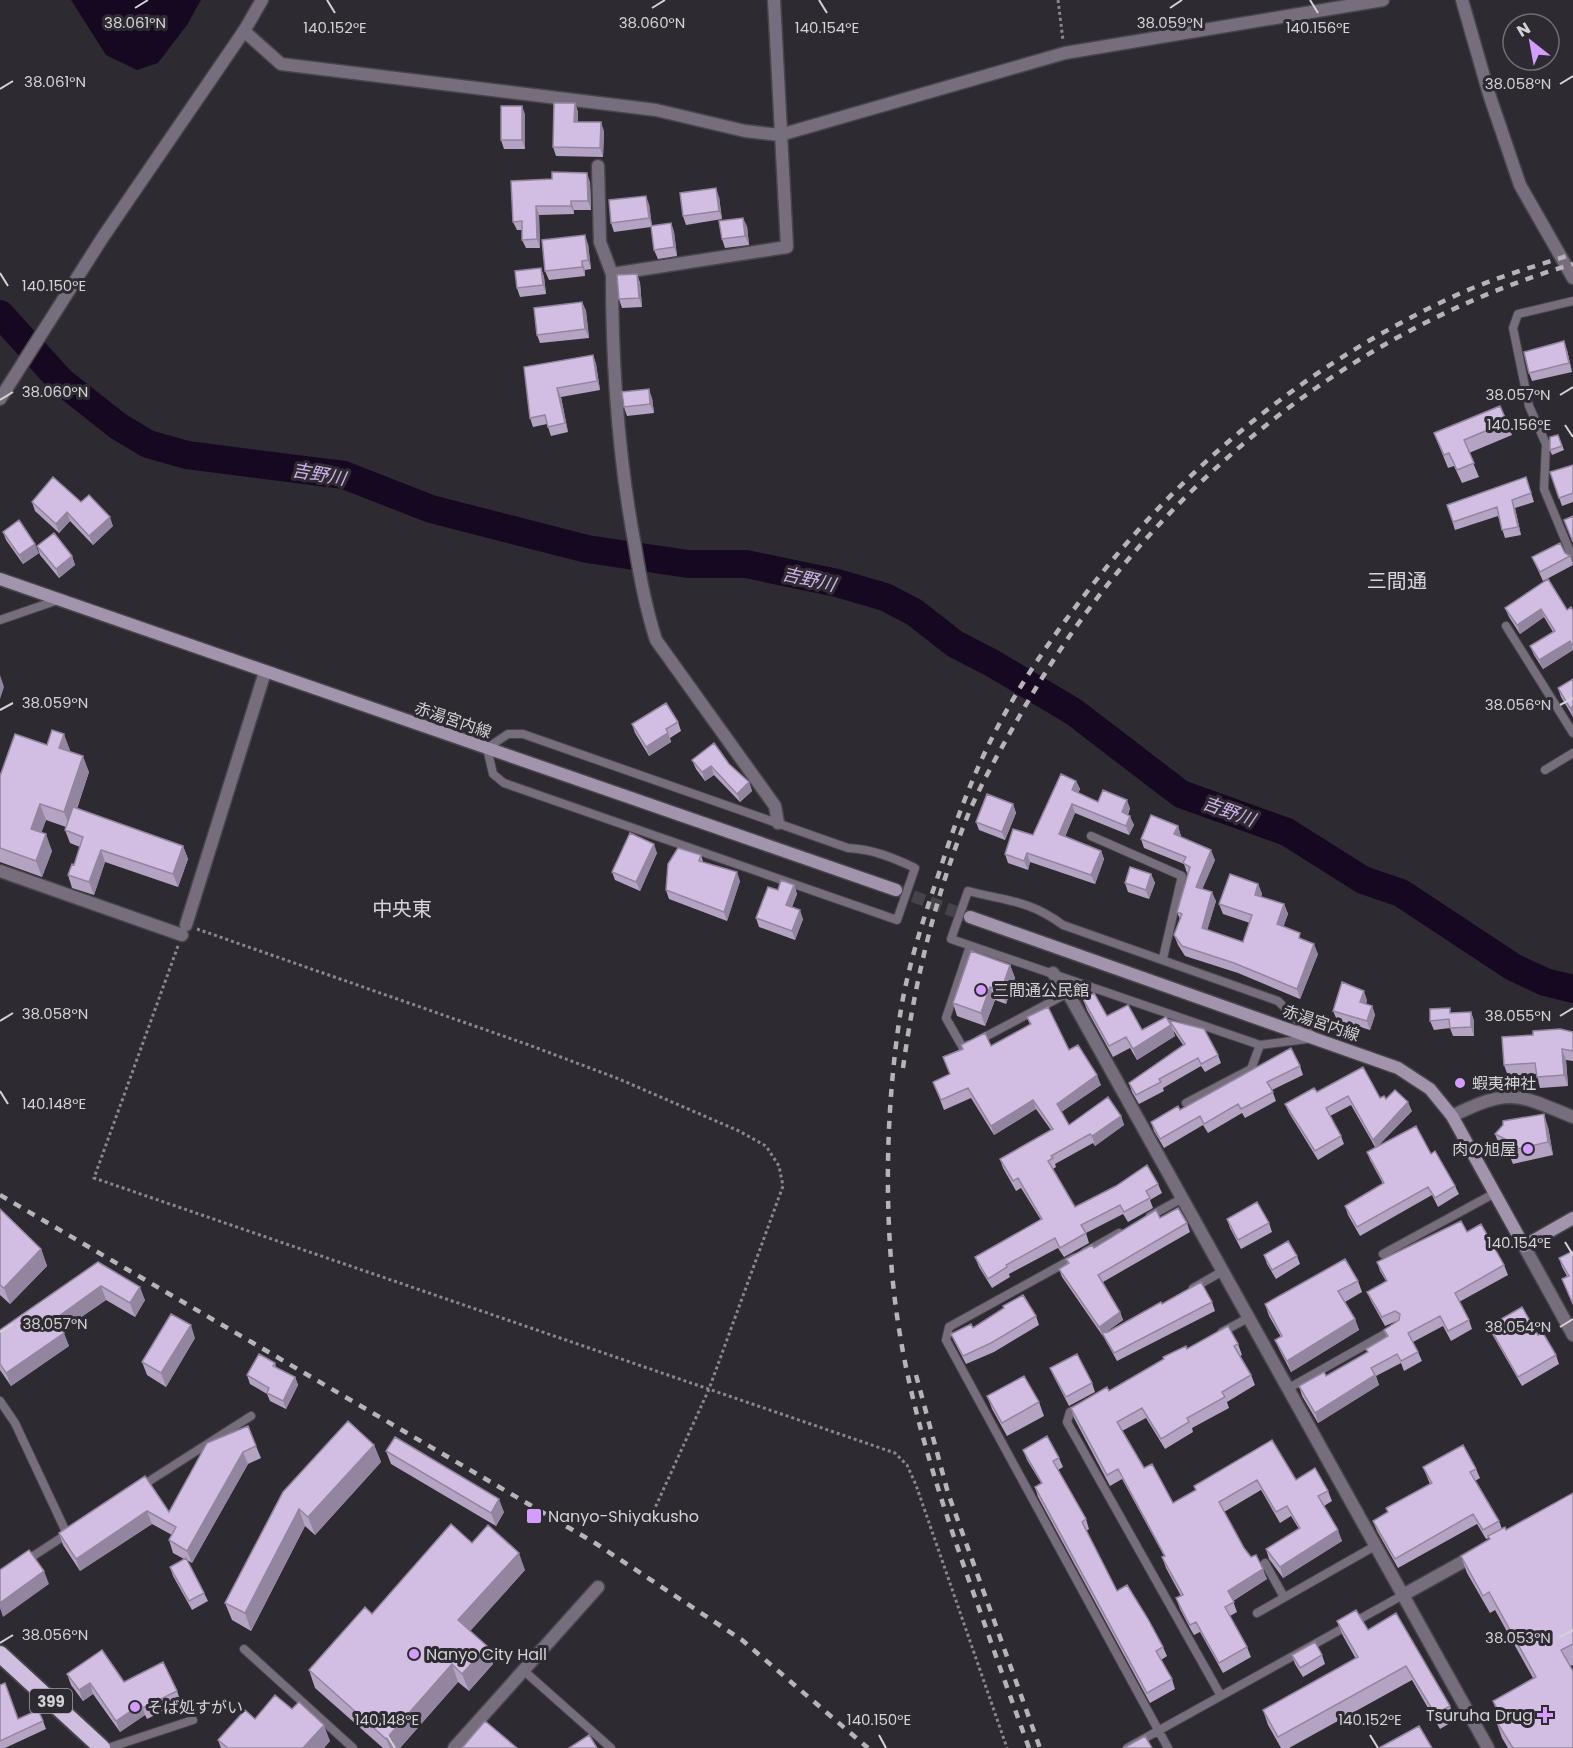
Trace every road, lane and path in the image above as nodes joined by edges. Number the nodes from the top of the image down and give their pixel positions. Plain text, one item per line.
1 (262, 0) edge
2 (774, 0) edge
3 (1058, 0) edge
4 (1383, 0) edge
5 (1462, 0) edge
6 (244, 31) junction
7 (1065, 53) junction
8 (780, 135) junction
9 (598, 166) dead end
10 (612, 274) junction
11 (1573, 279) edge
12 (1573, 301) edge
13 (2, 395) edge
14 (1573, 559) edge
15 (0, 579) edge
16 (57, 600) junction
17 (0, 620) edge
18 (1506, 626) dead end
19 (265, 672) junction
20 (1573, 733) edge
21 (486, 748) junction
22 (1573, 753) edge
23 (1545, 770) dead end
24 (778, 823) junction
25 (1091, 836) dead end
26 (0, 871) edge
27 (896, 890) tunnel mouth
28 (970, 917) tunnel mouth
29 (184, 930) junction
30 (970, 946) junction
31 (1163, 958) junction
32 (1053, 973) junction
33 (1068, 993) junction
34 (1315, 1038) junction
35 (1260, 1045) junction
36 (1186, 1103) dead end
37 (1452, 1116) junction
38 (1573, 1117) edge
39 (1495, 1193) junction
40 (1180, 1199) junction
41 (1573, 1218) edge
42 (1140, 1221) edge
43 (1130, 1227) edge
44 (1524, 1246) junction
45 (1383, 1254) dead end
46 (1223, 1271) junction
47 (1185, 1292) edge
48 (1250, 1317) junction
49 (1398, 1326) edge
50 (1218, 1334) edge
51 (1573, 1335) edge
52 (1289, 1388) junction
53 (709, 1389) junction
54 (0, 1401) edge
55 (1091, 1401) edge
56 (251, 1416) dead end
57 (135, 1490) edge
58 (655, 1508) dead end
59 (76, 1528) edge
60 (67, 1534) junction
61 (1375, 1546) junction
62 (1483, 1551) edge
63 (1265, 1563) dead end
64 (19, 1564) edge
65 (598, 1587) dead end
66 (1403, 1595) junction
67 (1284, 1597) junction
68 (1257, 1613) dead end
69 (244, 1648) dead end
70 (0, 1654) edge
71 (523, 1670) junction
72 (1221, 1696) junction
73 (193, 1720) dead end
74 (1158, 1731) junction
75 (102, 1748) edge
76 (108, 1748) edge
77 (353, 1748) edge
78 (454, 1748) edge
79 (611, 1748) edge
80 (1007, 1748) edge
81 (1127, 1748) edge
82 (1168, 1748) edge
83 (1488, 1748) edge

1 - 6 street
2 - 8 street
3 - 7 path
4 - 7 street
5 - 11 street
6 - 8 street
6 - 13 street
7 - 8 street
8 - 10 street
9 - 10 street
10 - 24 street
12 - 14 lane
15 - 16 main road, 赤湯宮内線
16 - 17 lane
16 - 19 main road, 赤湯宮内線
18 - 20 lane
19 - 21 main road, 赤湯宮内線
19 - 29 street
21 - 24 lane
21 - 24 lane
21 - 27 main road, 赤湯宮内線
22 - 23 lane
25 - 31 lane
26 - 29 street
28 - 34 main road, 赤湯宮内線
29 - 53 path
29 - 53 path
30 - 31 lane
30 - 32 lane
30 - 33 lane
31 - 34 lane
32 - 33 street
32 - 35 lane
33 - 40 street
34 - 35 lane
34 - 37 main road, 赤湯宮内線
35 - 36 lane
37 - 38 street
37 - 39 main road, 赤湯宮内線
39 - 44 main road, 赤湯宮内線
39 - 45 lane
40 - 42 lane
40 - 46 street
41 - 44 main road
43 - 74 lane
44 - 51 street
46 - 47 lane
46 - 48 street
48 - 50 lane
48 - 52 street
49 - 52 lane
52 - 61 street
53 - 58 path
53 - 80 path
54 - 60 lane
55 - 72 lane
56 - 57 lane
59 - 60 lane
60 - 64 lane
61 - 66 street
61 - 67 lane
62 - 66 street
63 - 67 lane
65 - 71 street
66 - 72 lane
66 - 83 street
67 - 68 lane
69 - 77 lane
70 - 75 highway, 399
71 - 78 street
71 - 79 lane
72 - 74 lane
73 - 76 lane
74 - 81 lane
74 - 82 lane

